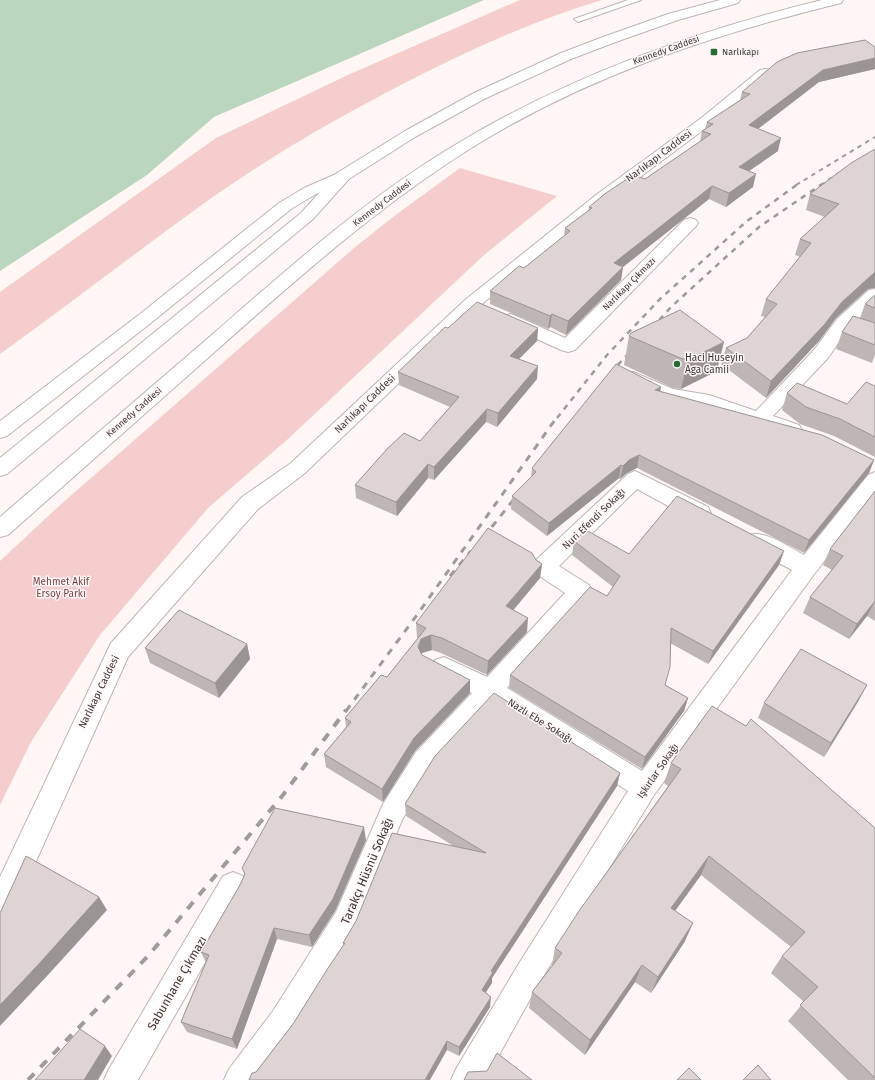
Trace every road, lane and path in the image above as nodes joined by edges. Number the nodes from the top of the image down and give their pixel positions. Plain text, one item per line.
1 (637, 0) edge
2 (734, 0) edge
3 (837, 0) edge
4 (578, 19) dead end
5 (780, 64) edge
6 (343, 176) junction
7 (690, 223) dead end
8 (875, 294) edge
9 (471, 304) junction
10 (843, 323) junction
11 (862, 329) edge
12 (622, 372) edge
13 (760, 418) junction
14 (0, 431) edge
15 (811, 437) edge
16 (0, 469) edge
17 (873, 470) edge
18 (718, 522) edge
19 (0, 529) edge
20 (738, 532) edge
21 (807, 567) junction
22 (432, 660) edge
23 (490, 690) junction
24 (645, 787) junction
25 (233, 886) dead end
26 (0, 909) edge
27 (120, 1080) edge
28 (240, 1080) edge
29 (468, 1080) edge

1 - 4 lane
2 - 6 main road
3 - 19 main road, Kennedy Caddesi
5 - 9 main road, Narlıkapı Caddesi
6 - 14 main road
6 - 16 main road
7 - 9 main road, Narlıkapı Çıkmazı
8 - 10 main road
9 - 26 main road, Narlıkapı Caddesi
10 - 11 main road
10 - 13 main road
12 - 13 main road
13 - 15 main road
17 - 21 main road, Işkırlar Sokağı
18 - 23 main road, Nuri Efendi Sokağı
20 - 21 main road
21 - 24 main road, Işkırlar Sokağı
22 - 23 main road, Nazlı Ebe Sokağı
23 - 24 main road, Nazlı Ebe Sokağı
23 - 28 main road, Tarakçı Hüsnü Sokağı
24 - 29 main road, Işkırlar Sokağı
25 - 27 main road, Sabunhane Çıkmazı

